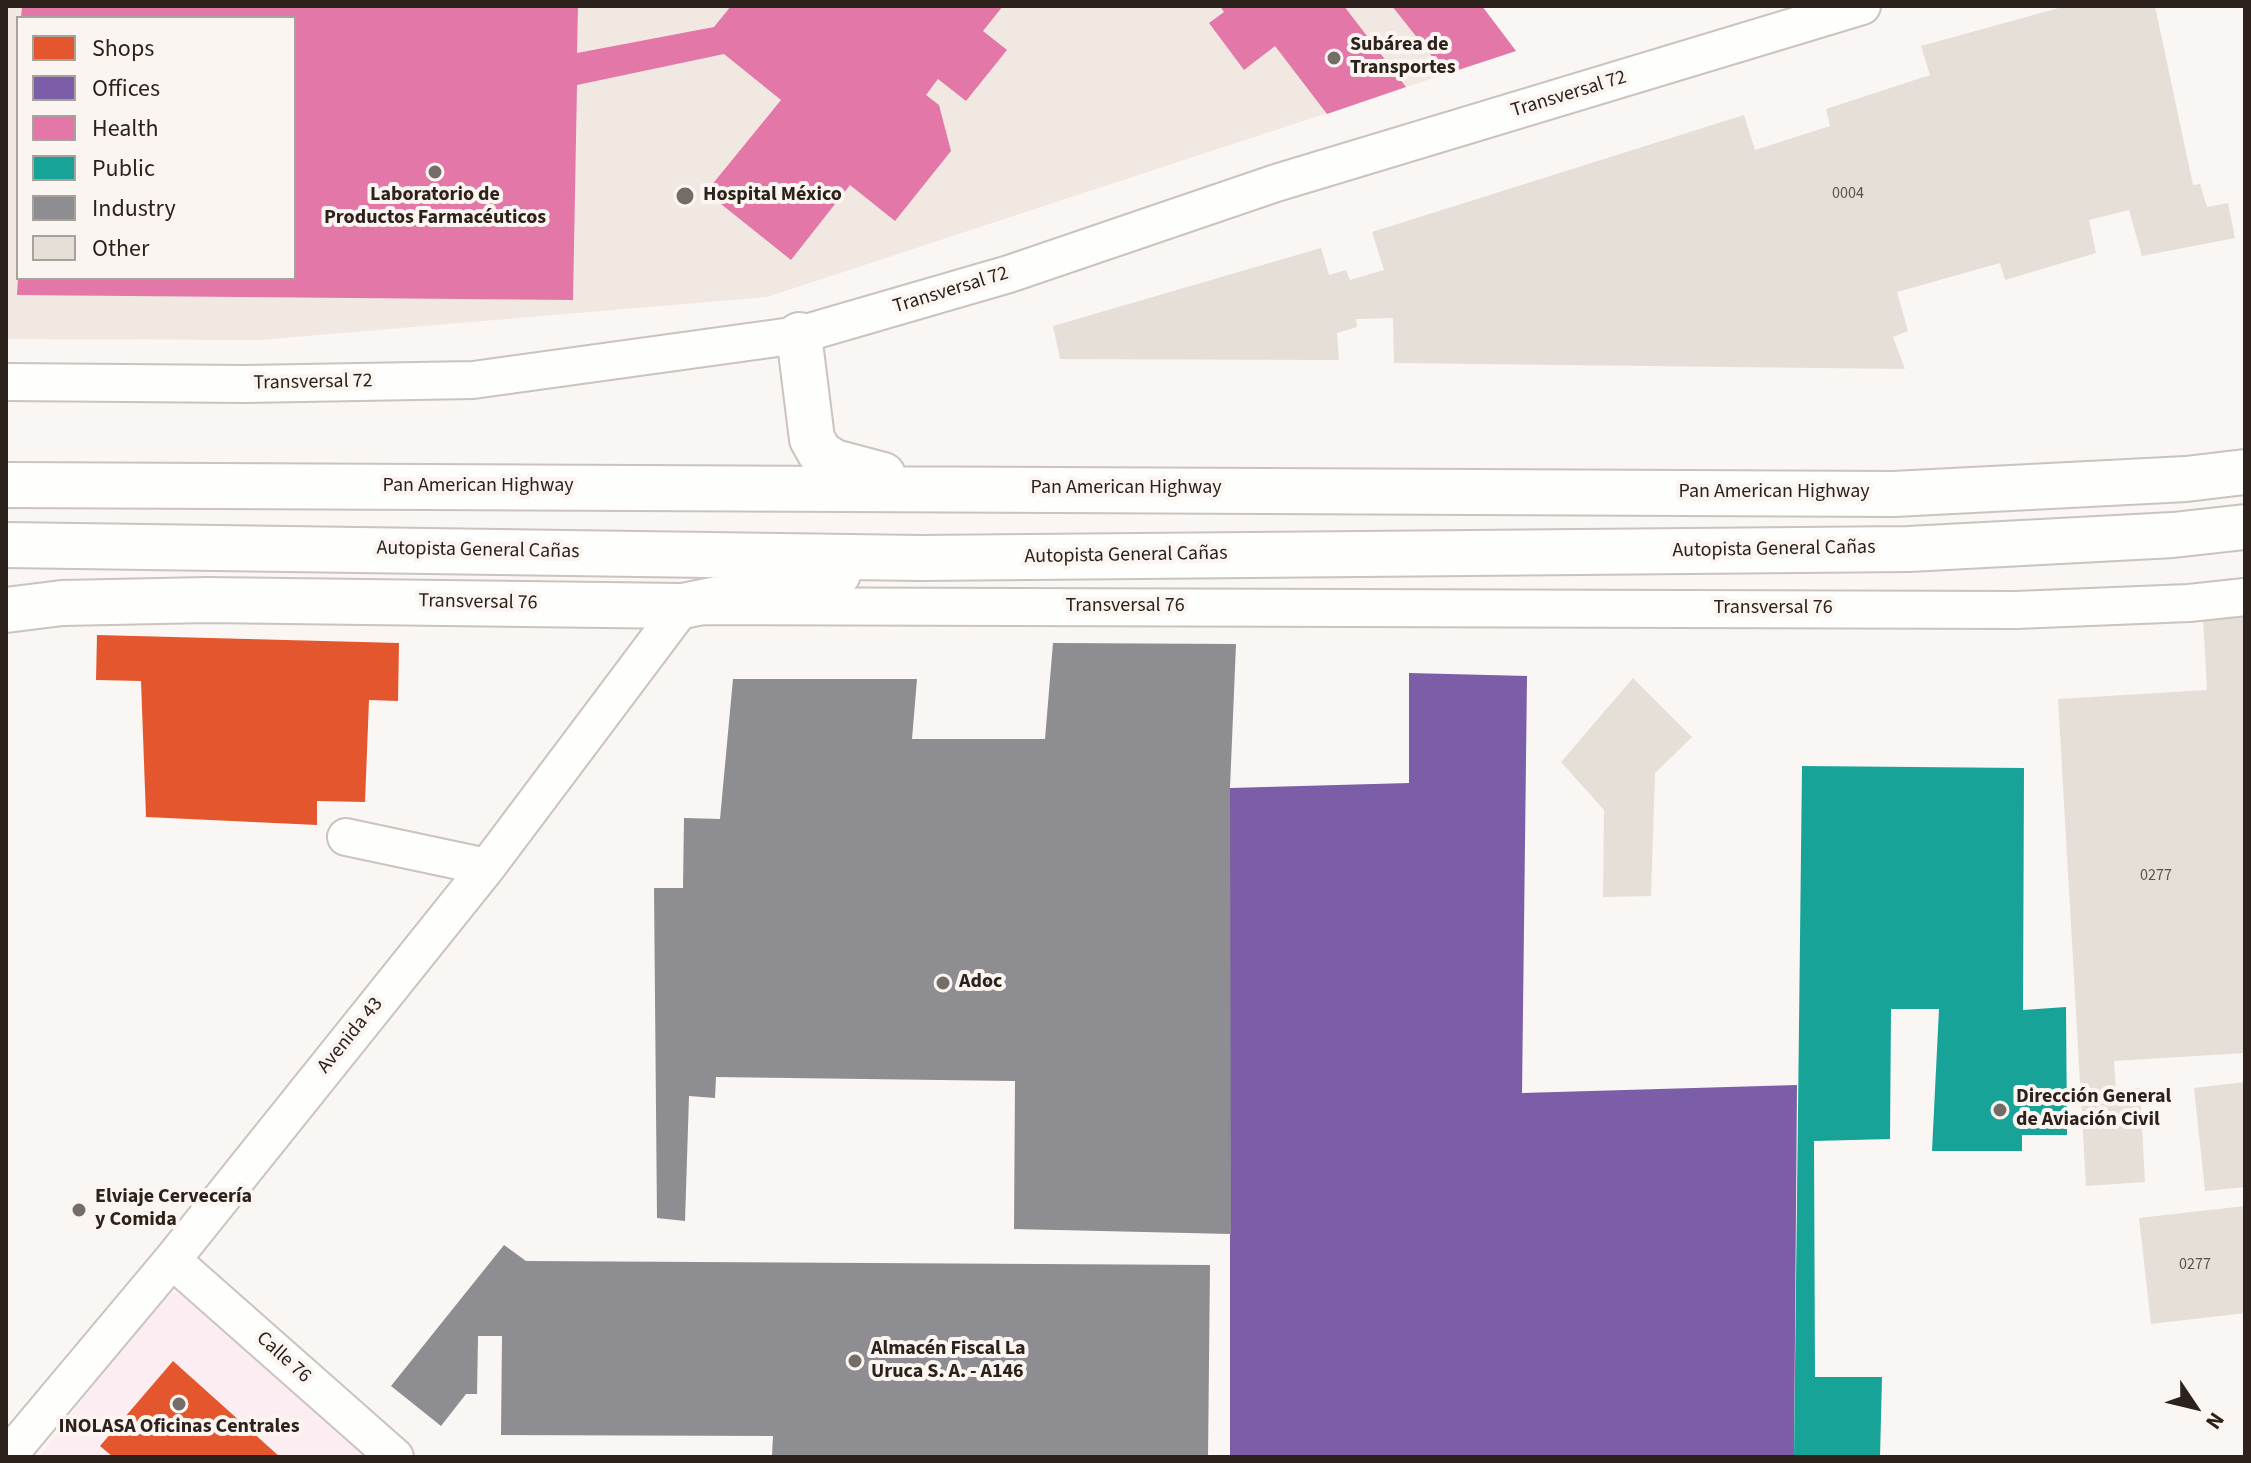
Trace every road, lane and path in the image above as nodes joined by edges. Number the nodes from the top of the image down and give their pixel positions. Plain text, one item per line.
1 (1862, 6) edge
2 (1800, 15) edge
3 (799, 335) junction
4 (6, 382) edge
5 (2245, 472) edge
6 (6, 485) edge
7 (936, 487) junction
8 (2245, 527) edge
9 (6, 545) edge
10 (920, 558) junction
11 (2245, 597) edge
12 (683, 606) junction
13 (6, 610) edge
14 (346, 837) dead end
15 (487, 867) junction
16 (172, 1260) junction
17 (7, 1457) edge
18 (395, 1457) edge

1 - 2 street, Transversal 72
2 - 3 street, Transversal 72
3 - 4 street, Transversal 72
3 - 7 main road
5 - 7 main road, Pan American Highway
6 - 7 main road, Pan American Highway
8 - 10 main road, Autopista General Cañas
9 - 10 main road, Autopista General Cañas
10 - 12 main road
11 - 12 street, Transversal 76
12 - 13 main road, Transversal 76
12 - 15 street, Avenida 43
14 - 15 street
15 - 16 street, Avenida 43
16 - 17 street, Avenida 43
16 - 18 street, Calle 76

